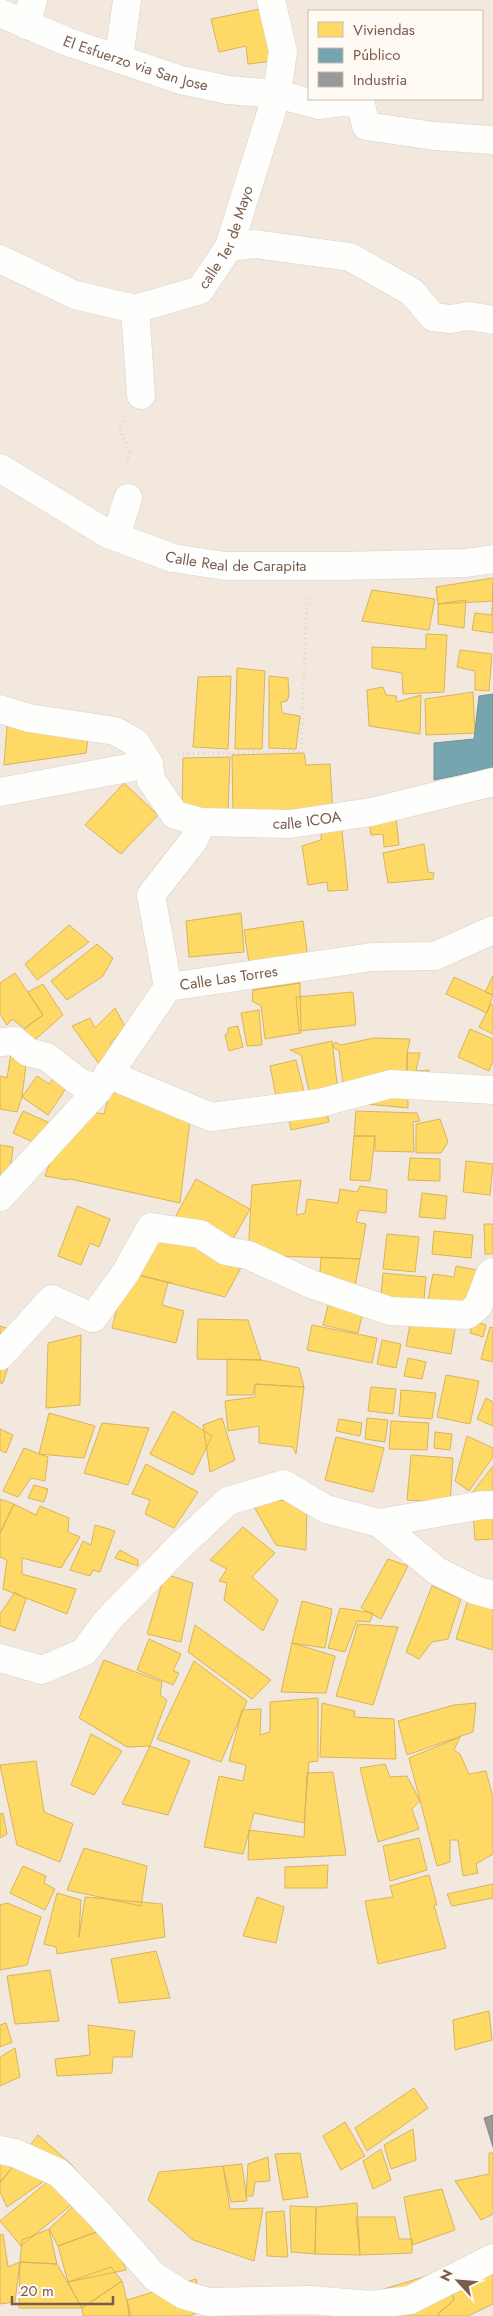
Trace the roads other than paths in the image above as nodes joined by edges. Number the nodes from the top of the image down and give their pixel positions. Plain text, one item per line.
1 (127, 0) edge
2 (271, 0) edge
3 (0, 13) edge
4 (30, 13) edge
5 (120, 58) junction
6 (277, 94) junction
7 (493, 140) edge
8 (229, 247) junction
9 (0, 259) edge
10 (135, 309) junction
11 (493, 320) edge
12 (141, 395) road end
13 (0, 468) edge
14 (128, 498) road end
15 (116, 537) junction
16 (493, 559) edge
17 (0, 710) edge
18 (146, 760) junction
19 (493, 782) edge
20 (0, 792) edge
21 (201, 822) junction
22 (493, 930) edge
23 (168, 987) junction
24 (0, 1042) edge
25 (103, 1082) junction
26 (493, 1090) edge
27 (0, 1197) edge
28 (493, 1272) edge
29 (0, 1356) edge
30 (493, 1505) edge
31 (378, 1523) junction
32 (493, 1595) edge
33 (0, 1658) edge
34 (0, 2150) edge
35 (493, 2258) edge

1 - 5 street
2 - 6 street, calle 1er de Mayo
3 - 4 street, El Esfuerzo via San Jose
4 - 5 street, El Esfuerzo via San Jose
5 - 6 street, El Esfuerzo via San Jose
6 - 7 street, El Esfuerzo via San Jose
6 - 8 street, calle 1er de Mayo
8 - 10 street, calle 1er de Mayo
8 - 11 street
9 - 10 street, calle 1er de Mayo
10 - 12 street
13 - 15 street, Calle Real de Carapita
14 - 15 street
15 - 16 street, Calle Real de Carapita
17 - 18 street, calle ICOA
18 - 20 street
18 - 21 street, calle ICOA
19 - 21 street, calle ICOA
21 - 23 street
22 - 23 street, Calle Las Torres
23 - 25 street, Calle Las Torres
24 - 25 street
25 - 26 street
25 - 27 street, Calle Las Torres
28 - 29 street
30 - 31 street
31 - 32 street
31 - 33 street
34 - 35 street

